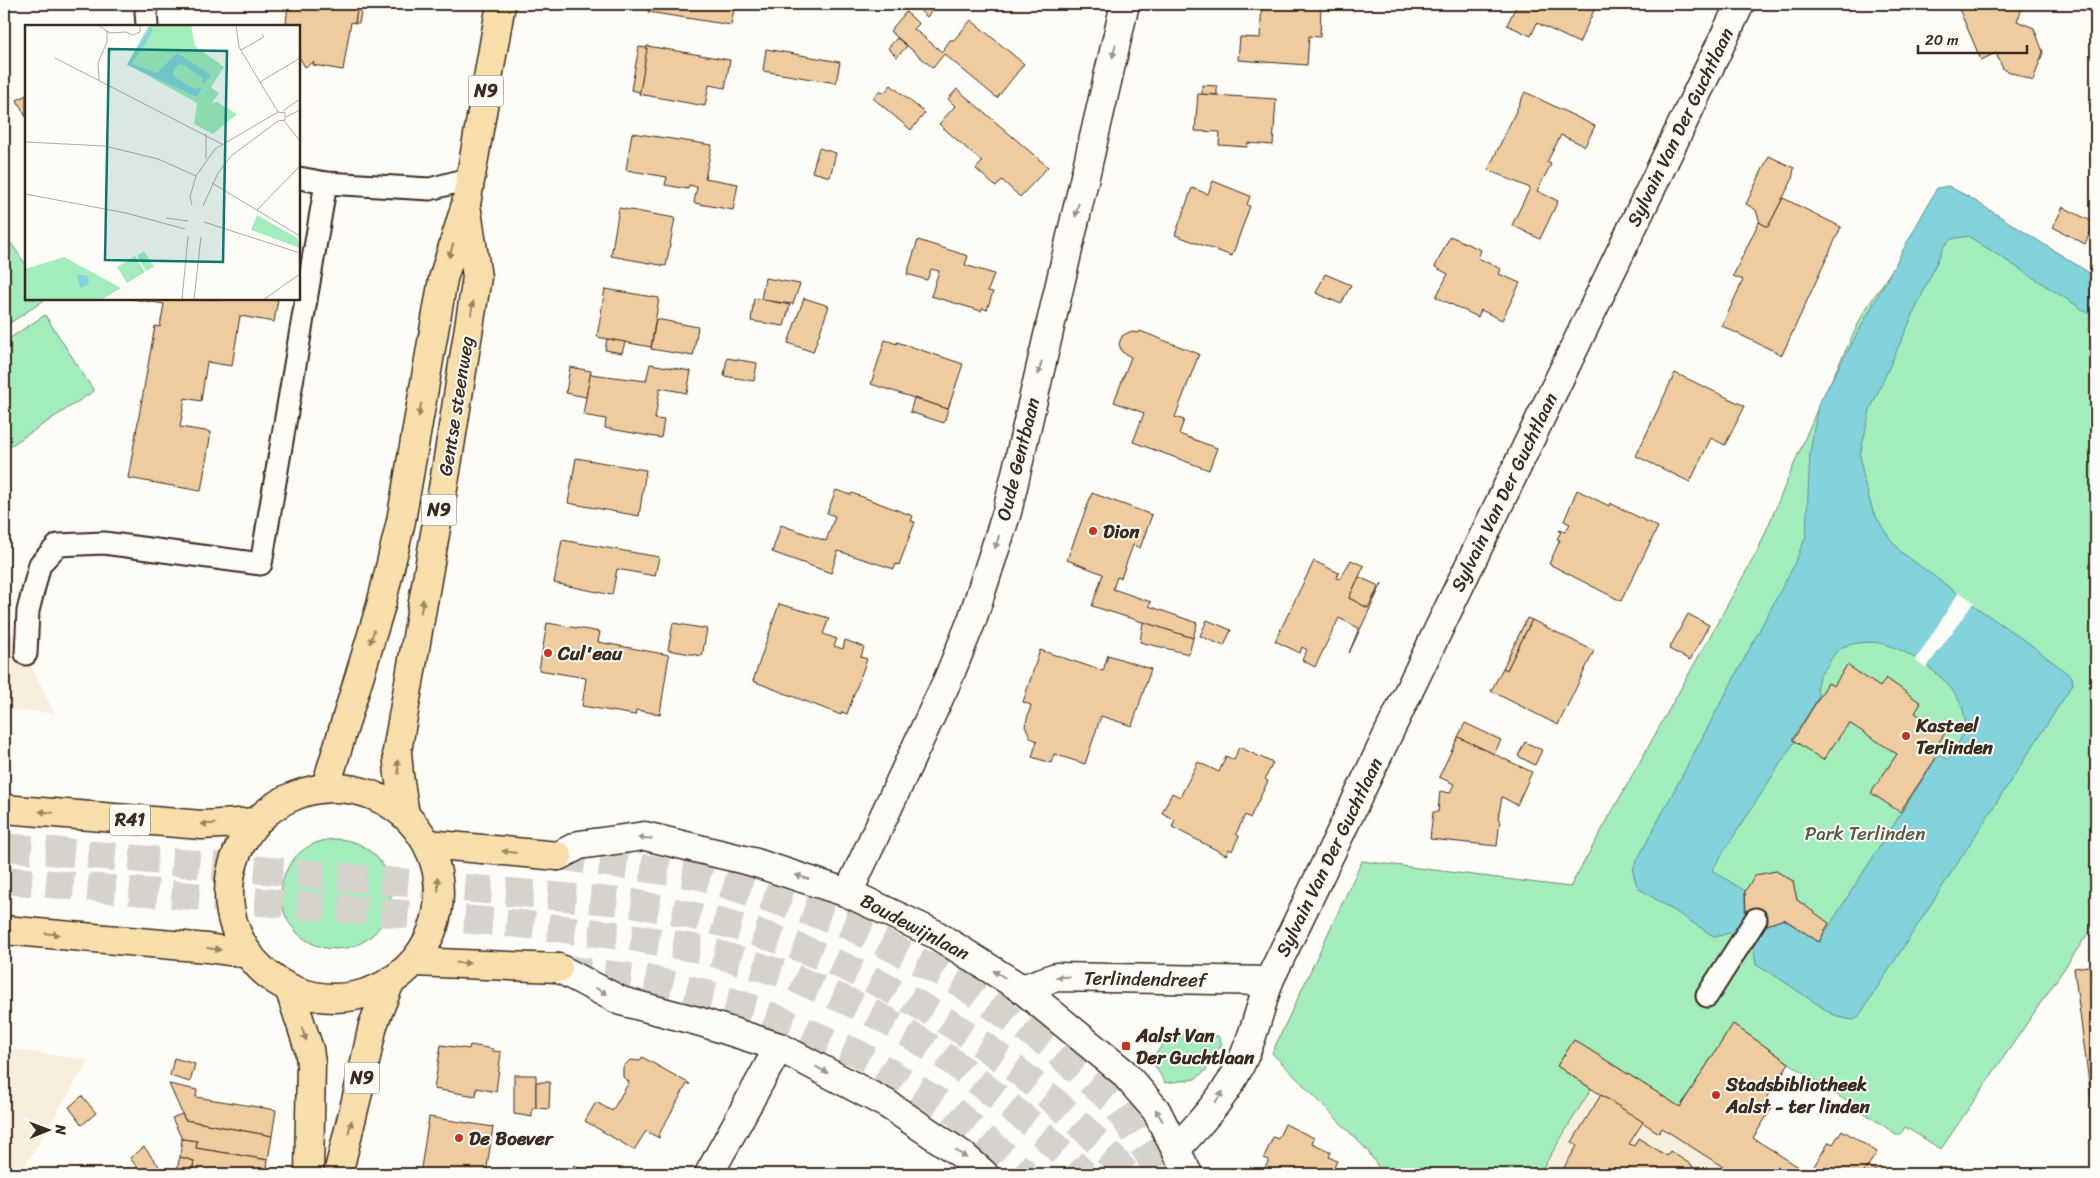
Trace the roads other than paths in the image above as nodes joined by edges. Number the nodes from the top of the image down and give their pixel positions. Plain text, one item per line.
1 (501, 4) edge
2 (1124, 4) edge
3 (1740, 4) edge
4 (300, 178) edge
5 (326, 183) junction
6 (468, 191) junction
7 (26, 654) dead end
8 (326, 786) junction
9 (4, 809) edge
10 (405, 815) junction
11 (256, 822) junction
12 (428, 844) junction
13 (558, 856) joint
14 (848, 893) junction
15 (1756, 919) dead end
16 (4, 930) edge
17 (249, 954) junction
18 (414, 962) junction
19 (558, 968) joint
20 (1269, 980) junction
21 (390, 982) junction
22 (289, 988) junction
23 (1022, 989) junction
24 (1707, 996) dead end
25 (779, 1047) junction
26 (1177, 1148) junction
27 (309, 1174) edge
28 (338, 1174) edge
29 (709, 1174) edge
30 (984, 1174) edge
31 (1188, 1174) edge

1 - 6 main road, Gentse steenweg / N9
2 -> 14 street, Oude Gentbaan
3 - 20 street, Sylvain Van Der Guchtlaan
4 - 5 lane
5 - 6 lane
5 - 7 lane
6 -> 8 main road, Gentse steenweg / N9
10 -> 6 main road, Gentse steenweg / N9
8 - 10 main road
8 - 11 main road
11 -> 9 main road, R41
10 - 12 main road, N9
11 - 17 main road
13 -> 12 main road
18 -> 12 main road, N9
14 -> 13 street, Boudewijnlaan
23 -> 14 street, Boudewijnlaan
15 - 24 lane
16 -> 17 main road
17 - 22 main road
18 -> 19 main road
18 - 21 main road, N9
19 -> 25 street
20 -> 23 street, Terlindendreef
26 -> 20 street, Sylvain Van Der Guchtlaan
21 - 22 main road
28 -> 21 main road, N9
22 -> 27 main road
26 -> 23 street, Boudewijnlaan
25 - 29 street
25 -> 30 street
26 - 31 street, Boudewijnlaan

